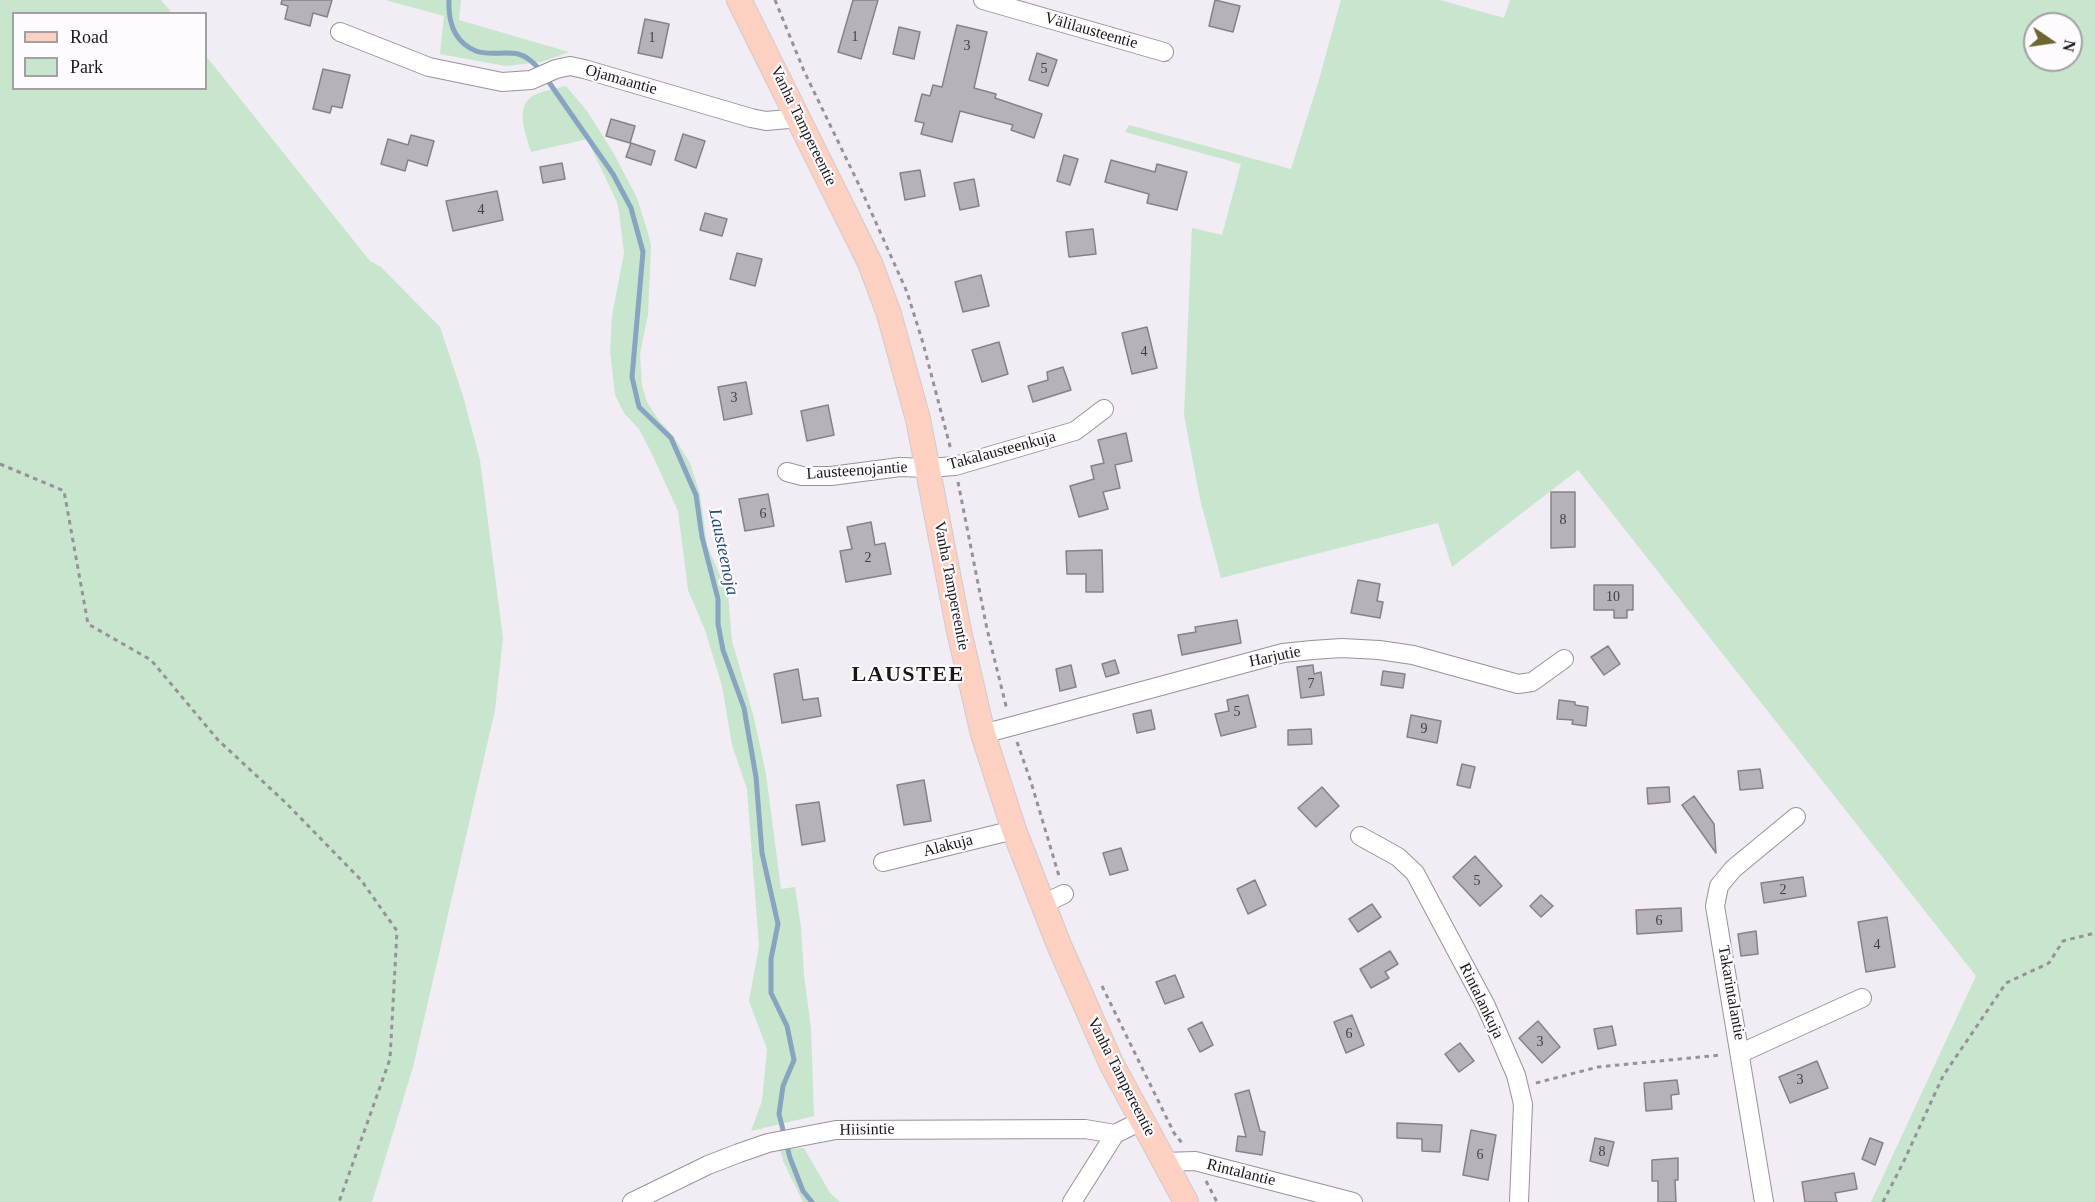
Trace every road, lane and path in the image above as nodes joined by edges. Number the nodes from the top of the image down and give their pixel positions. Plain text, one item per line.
1 (739, 0) edge
2 (775, 0) edge
3 (982, 0) edge
4 (340, 32) dead end
5 (1164, 52) dead end
6 (800, 118) junction
7 (1104, 409) dead end
8 (0, 464) edge
9 (955, 466) junction
10 (928, 468) junction
11 (787, 472) dead end
12 (1564, 659) dead end
13 (1011, 725) junction
14 (983, 734) junction
15 (1796, 817) dead end
16 (1014, 830) junction
17 (1360, 836) dead end
18 (883, 862) dead end
19 (1054, 899) junction
20 (2095, 933) edge
21 (1098, 978) dead end
22 (1862, 998) dead end
23 (1741, 1053) junction
24 (1520, 1088) junction
25 (1143, 1120) junction
26 (1114, 1134) junction
27 (1195, 1161) junction
28 (1163, 1162) junction
29 (339, 1202) edge
30 (632, 1202) edge
31 (1072, 1202) edge
32 (1186, 1202) edge
33 (1217, 1202) edge
34 (1353, 1202) edge
35 (1519, 1202) edge
36 (1764, 1202) edge
37 (1882, 1202) edge

1 - 6 main road, Vanha Tampereentie
2 - 9 path
3 - 5 street, Välilausteentie
4 - 6 street, Ojamaantie
6 - 10 main road, Vanha Tampereentie
7 - 9 street, Takalausteenkuja
8 - 29 path
9 - 10 street, Takalausteenkuja
9 - 13 path
10 - 11 street, Lausteenojantie
10 - 14 main road, Vanha Tampereentie
12 - 13 street, Harjutie
13 - 14 street, Harjutie
13 - 19 path
14 - 16 main road, Vanha Tampereentie
15 - 23 street, Takarintalantie
16 - 18 street, Alakuja
16 - 19 main road, Vanha Tampereentie
17 - 24 street, Rintalankuja
19 - 25 main road, Vanha Tampereentie
20 - 37 path
21 - 27 path
22 - 23 street
23 - 24 path
23 - 36 street, Takarintalantie
24 - 35 street, Rintalankuja
25 - 26 street
25 - 28 main road, Vanha Tampereentie
26 - 30 street, Hiisintie
26 - 31 street
27 - 28 street, Rintalantie
27 - 33 path
27 - 34 street, Rintalantie
28 - 32 main road, Vanha Tampereentie

